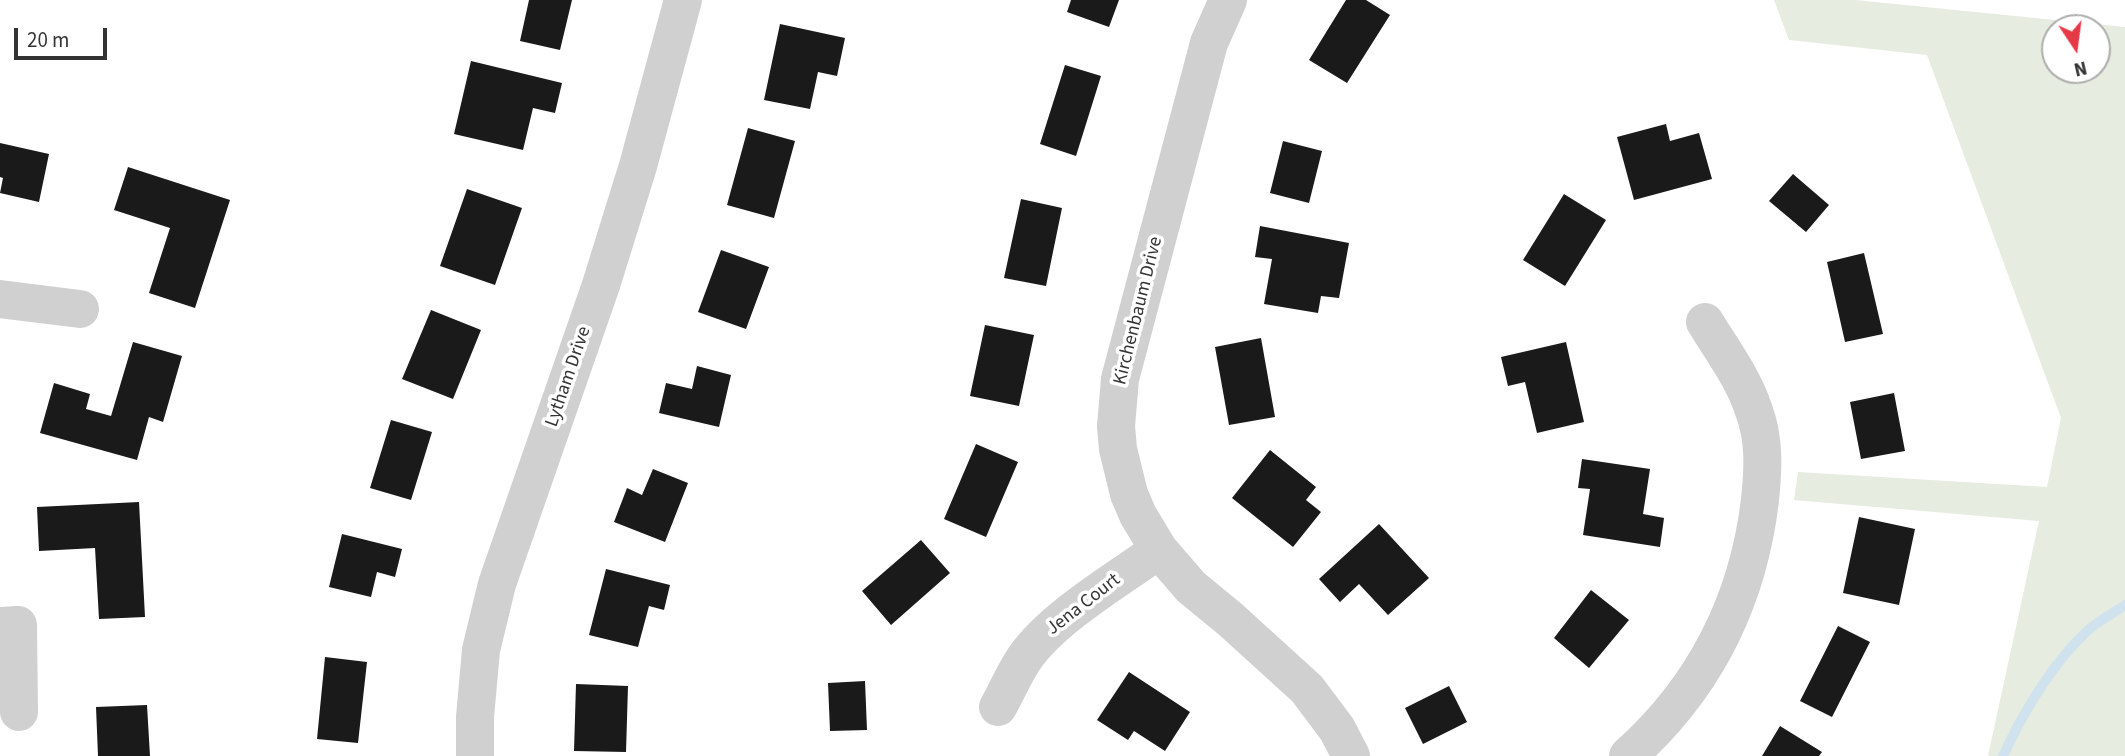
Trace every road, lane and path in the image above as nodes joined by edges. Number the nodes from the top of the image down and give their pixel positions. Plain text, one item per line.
1 (683, 0) edge
2 (1228, 0) edge
3 (0, 299) edge
4 (80, 309) dead end
5 (1705, 322) dead end
6 (1159, 550) junction
7 (0, 626) edge
8 (998, 707) dead end
9 (19, 712) dead end
10 (475, 756) edge
11 (1351, 756) edge
12 (1628, 756) edge

1 - 10 street, Lytham Drive
2 - 6 street, Kirchenbaum Drive
3 - 4 street
5 - 12 street
6 - 8 street, Jena Court
6 - 11 street, Kirchenbaum Drive
7 - 9 street

